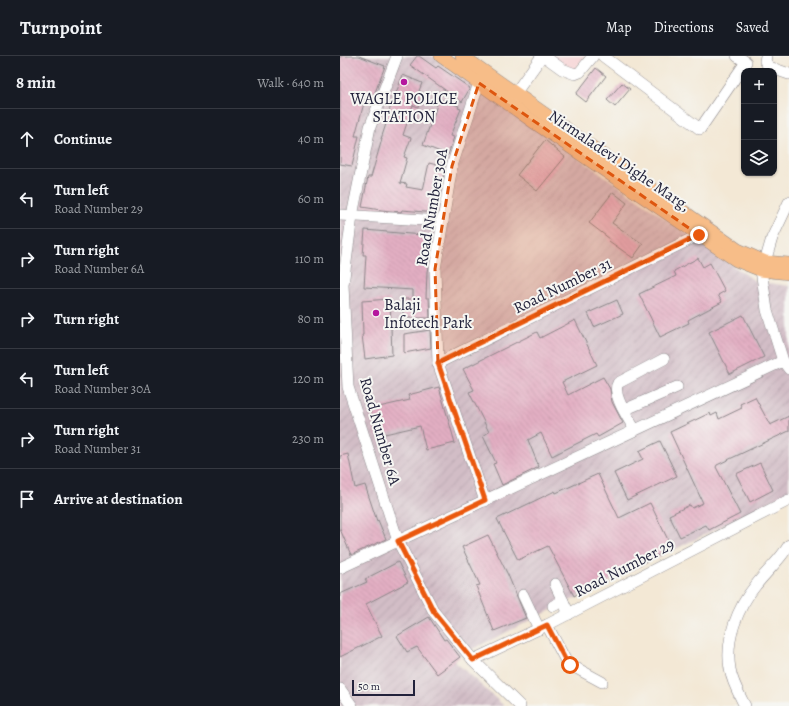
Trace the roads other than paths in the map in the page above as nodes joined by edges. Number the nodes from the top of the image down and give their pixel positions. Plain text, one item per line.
1 (397, 56) edge
2 (441, 56) edge
3 (462, 56) edge
4 (543, 56) edge
5 (593, 56) edge
6 (603, 56) edge
7 (737, 56) edge
8 (766, 56) edge
9 (789, 74) edge
10 (479, 83) junction
11 (511, 99) junction
12 (789, 202) edge
13 (340, 215) edge
14 (352, 216) junction
15 (443, 221) junction
16 (699, 235) junction
17 (789, 264) edge
18 (763, 266) junction
19 (789, 273) edge
20 (664, 359) dead end
21 (438, 363) junction
22 (786, 365) edge
23 (677, 387) dead end
24 (624, 410) junction
25 (635, 430) junction
26 (485, 500) junction
27 (789, 500) edge
28 (398, 541) junction
29 (789, 545) edge
30 (340, 568) edge
31 (555, 584) dead end
32 (523, 595) dead end
33 (569, 614) junction
34 (543, 627) junction
35 (473, 660) junction
36 (602, 682) dead end
37 (340, 689) edge
38 (352, 706) edge
39 (520, 706) edge
40 (745, 706) edge

1 - 14 street, Road Number 6A
2 - 10 main road, Nirmaladevi Dighe Marg,
3 - 11 main road, Nirmaladevi Dighe Marg,
4 - 5 street
4 - 11 street
6 - 7 street
8 - 9 street
10 - 11 main road, Nirmaladevi Dighe Marg,
10 - 15 street, Road Number 30A
11 - 16 main road, Nirmaladevi Dighe Marg,
11 - 18 main road, Nirmaladevi Dighe Marg,
12 - 18 street
13 - 14 street
14 - 15 street
14 - 28 street, Road Number 6A
15 - 21 street, Road Number 30A
16 - 18 main road, Nirmaladevi Dighe Marg,
16 - 21 street, Road Number 31
17 - 18 main road, Nirmaladevi Dighe Marg,
18 - 19 main road, Nirmaladevi Dighe Marg,
18 - 22 street
20 - 24 street
21 - 26 street, Road Number 30A
22 - 25 street
23 - 24 street
24 - 25 street
25 - 26 street
26 - 28 street
27 - 33 street, Road Number 29
28 - 30 street
28 - 35 street, Road Number 6A
29 - 40 street
31 - 33 street
32 - 34 street
33 - 34 street, Road Number 29
34 - 35 street, Road Number 29
34 - 36 street
35 - 39 street, Road Number 6A
37 - 38 street

